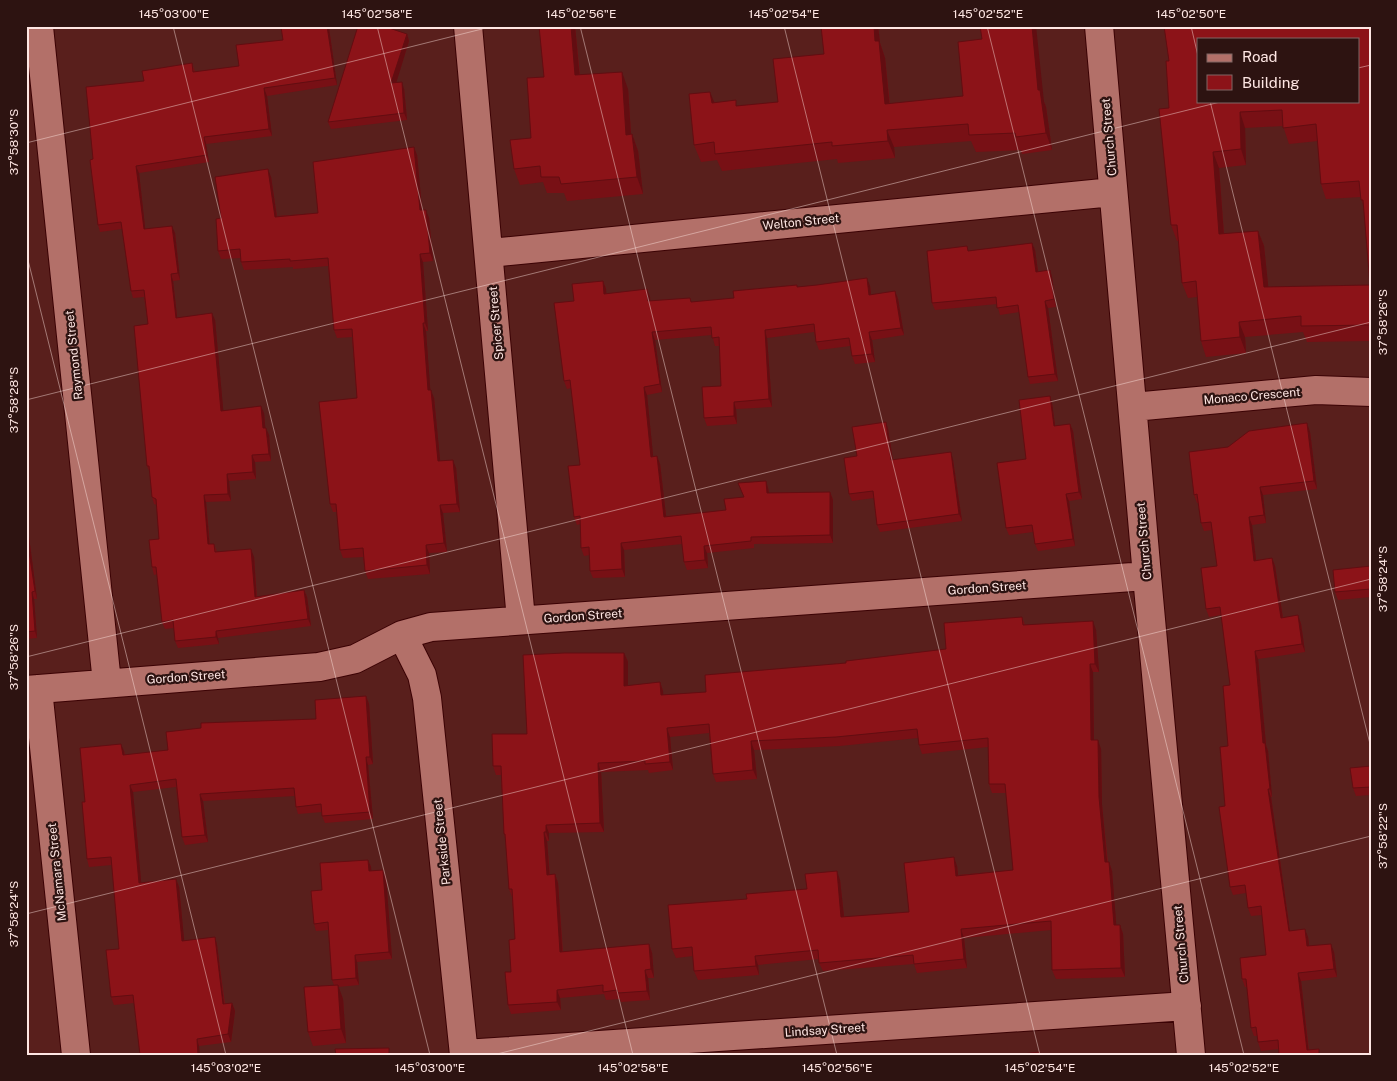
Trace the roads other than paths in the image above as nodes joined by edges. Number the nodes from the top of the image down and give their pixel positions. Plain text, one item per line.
1 (41, 26) edge
2 (468, 26) edge
3 (1099, 26) edge
4 (26, 28) edge
5 (1113, 192) junction
6 (490, 253) junction
7 (1371, 392) edge
8 (1133, 407) junction
9 (1147, 576) junction
10 (521, 620) junction
11 (402, 636) junction
12 (108, 683) junction
13 (32, 689) edge
14 (1187, 1006) junction
15 (76, 1055) edge
16 (464, 1055) edge
17 (1191, 1055) edge

1 - 4 street
1 - 12 street, Raymond Street
2 - 6 street, Spicer Street
3 - 5 street, Church Street
5 - 6 street, Welton Street
5 - 8 street, Church Street
6 - 10 street, Spicer Street
7 - 8 street, Monaco Crescent
8 - 9 street, Church Street
9 - 10 street, Gordon Street
9 - 14 street, Church Street
10 - 11 street, Gordon Street
11 - 12 street, Gordon Street
11 - 16 street, Parkside Street
12 - 13 street, Gordon Street
13 - 15 street, McNamara Street
14 - 16 street, Lindsay Street
14 - 17 street, Church Street

